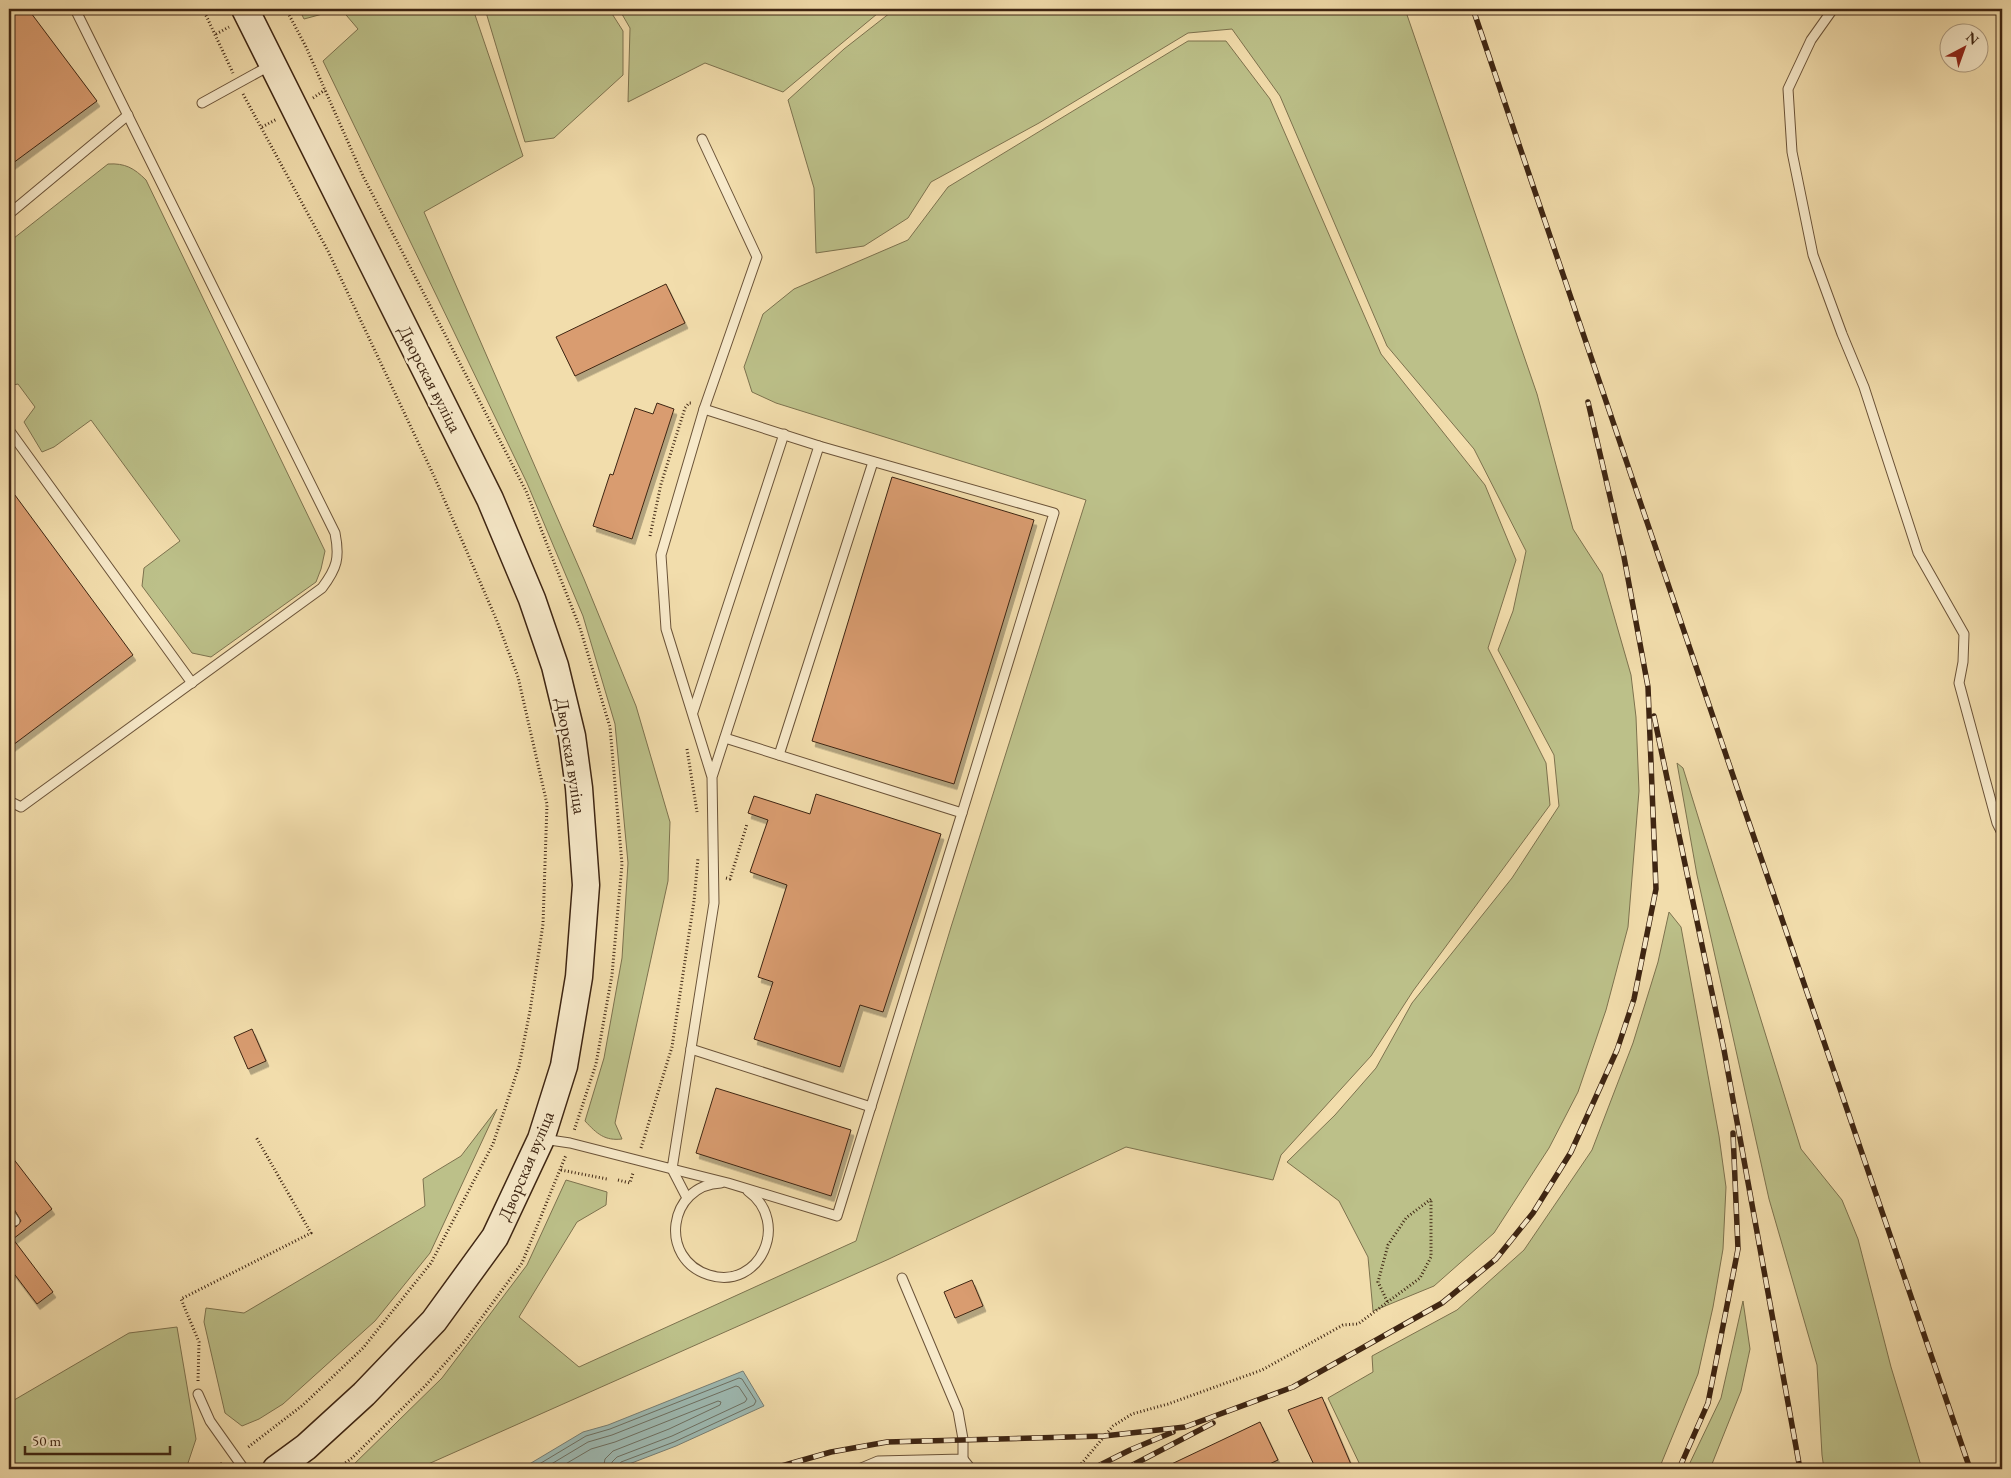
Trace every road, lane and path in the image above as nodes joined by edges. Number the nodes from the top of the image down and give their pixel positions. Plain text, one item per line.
1 (75, 9) edge
2 (203, 9) edge
3 (244, 9) edge
4 (286, 9) edge
5 (1833, 9) edge
6 (272, 65) junction
7 (238, 84) junction
8 (202, 103) dead end
9 (128, 115) junction
10 (702, 139) dead end
11 (9, 214) edge
12 (704, 408) junction
13 (9, 430) edge
14 (784, 434) junction
15 (819, 446) junction
16 (873, 462) junction
17 (649, 543) dead end
18 (192, 683) junction
19 (692, 712) junction
20 (725, 738) junction
21 (684, 740) dead end
22 (779, 755) junction
23 (712, 777) junction
24 (9, 801) edge
25 (962, 812) junction
26 (699, 821) dead end
27 (2002, 833) edge
28 (698, 849) dead end
29 (691, 1049) junction
30 (871, 1107) junction
31 (256, 1137) dead end
32 (541, 1139) junction
33 (570, 1143) junction
34 (637, 1160) junction
35 (672, 1169) junction
36 (560, 1170) junction
37 (608, 1179) dead end
38 (618, 1180) dead end
39 (728, 1183) junction
40 (743, 1187) junction
41 (687, 1198) junction
42 (9, 1212) edge
43 (15, 1221) dead end
44 (902, 1278) dead end
45 (1388, 1303) junction
46 (198, 1394) joint
47 (235, 1456) junction
48 (963, 1459) junction
49 (212, 1469) edge
50 (244, 1469) edge
51 (276, 1469) edge
52 (337, 1469) edge
53 (860, 1469) edge
54 (971, 1469) edge
55 (1072, 1469) edge

1 - 9 lane
2 - 7 path
3 - 6 street, Дворская вуліца
4 - 33 path
5 - 27 lane
6 - 7 lane
6 - 32 street, Дворская вуліца
7 - 8 lane
7 - 47 path
9 - 11 lane
9 - 18 lane
10 - 12 lane
12 - 14 lane
12 - 17 path
12 - 19 lane
13 - 18 lane
14 - 15 lane
14 - 19 lane
15 - 16 lane
15 - 20 lane
16 - 22 lane
16 - 25 lane
18 - 24 lane
19 - 23 lane
20 - 22 lane
20 - 23 lane
21 - 26 path
22 - 25 lane
23 - 29 lane
25 - 30 lane
28 - 34 path
29 - 30 lane
29 - 35 lane
30 - 40 lane
31 - 46 path
32 - 33 lane
32 - 51 street, Дворская вуліца
33 - 34 lane
33 - 36 path
34 - 35 lane
34 - 38 path
35 - 39 lane
35 - 41 lane
36 - 37 path
36 - 52 path
39 - 40 lane
39 - 41 lane
40 - 41 lane
42 - 43 lane
44 - 48 lane
45 - 45 path
45 - 55 path
46 - 47 lane
47 - 49 path
47 - 50 lane
48 - 53 lane
48 - 54 lane

